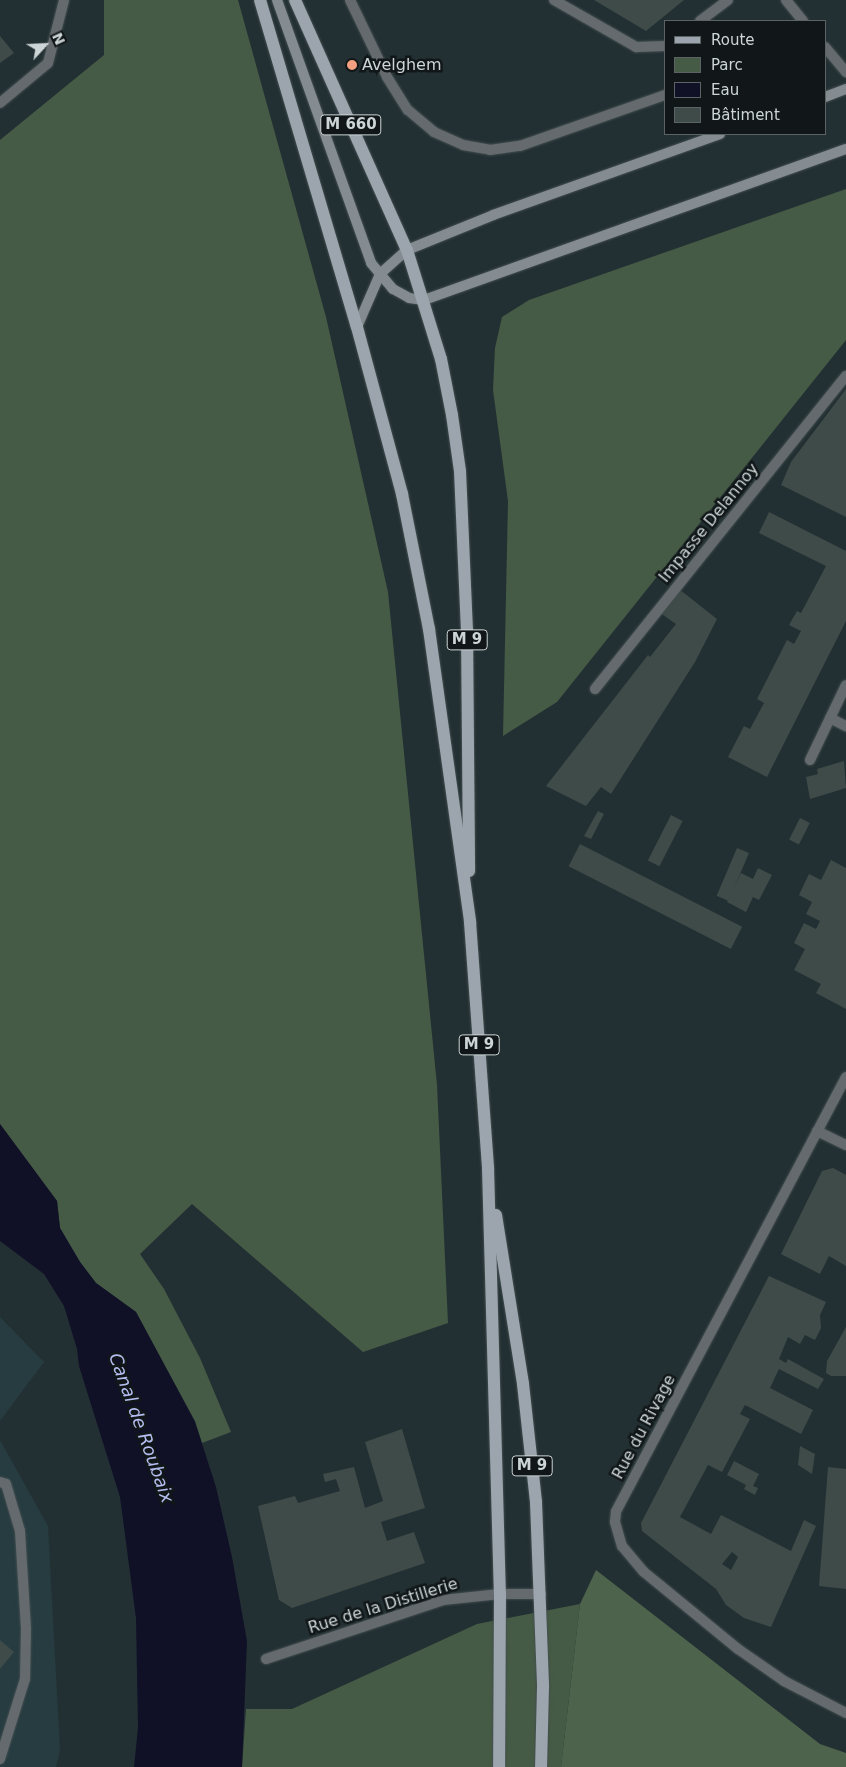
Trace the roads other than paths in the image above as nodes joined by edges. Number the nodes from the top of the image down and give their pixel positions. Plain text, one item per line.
1 (64, 0) edge
2 (260, 0) edge
3 (277, 0) edge
4 (295, 0) edge
5 (350, 0) edge
6 (554, 0) edge
7 (728, 0) edge
8 (786, 0) edge
9 (701, 20) edge
10 (803, 20) edge
11 (664, 46) edge
12 (826, 50) edge
13 (846, 63) edge
14 (846, 72) edge
15 (846, 89) edge
16 (664, 95) edge
17 (826, 97) edge
18 (0, 103) edge
19 (717, 135) edge
20 (846, 149) edge
21 (407, 250) junction
22 (380, 274) junction
23 (424, 300) junction
24 (357, 327) junction
25 (846, 376) edge
26 (846, 685) edge
27 (595, 689) dead end
28 (830, 718) junction
29 (846, 726) edge
30 (810, 760) dead end
31 (470, 922) junction
32 (846, 1077) edge
33 (817, 1131) junction
34 (846, 1146) edge
35 (488, 1168) junction
36 (0, 1482) edge
37 (500, 1594) junction
38 (541, 1594) junction
39 (266, 1659) dead end
40 (846, 1713) edge
41 (0, 1759) edge
42 (499, 1767) edge
43 (541, 1767) edge

1 - 18 street
2 - 24 main road, M 660
3 - 22 main road
4 - 21 main road, M 660
5 - 16 street
6 - 11 street
7 - 9 street
8 - 10 street
12 - 13 street
12 - 14 street
15 - 17 main road
19 - 21 main road
20 - 23 main road
21 - 22 main road
21 - 23 main road, M 9
22 - 23 main road
22 - 24 main road
23 - 31 main road, M 9
24 - 31 main road, M 9
25 - 27 street, Impasse Delannoy
26 - 28 street
28 - 29 street
28 - 30 street
31 - 35 main road, M 9
32 - 33 street, Rue du Rivage
33 - 34 street
33 - 40 street, Rue du Rivage
35 - 37 main road, M 9
35 - 38 main road, M 9
36 - 41 street
37 - 38 street, Rue de la Distillerie
37 - 39 street, Rue de la Distillerie
37 - 42 main road, M 9
38 - 43 main road, M 9

